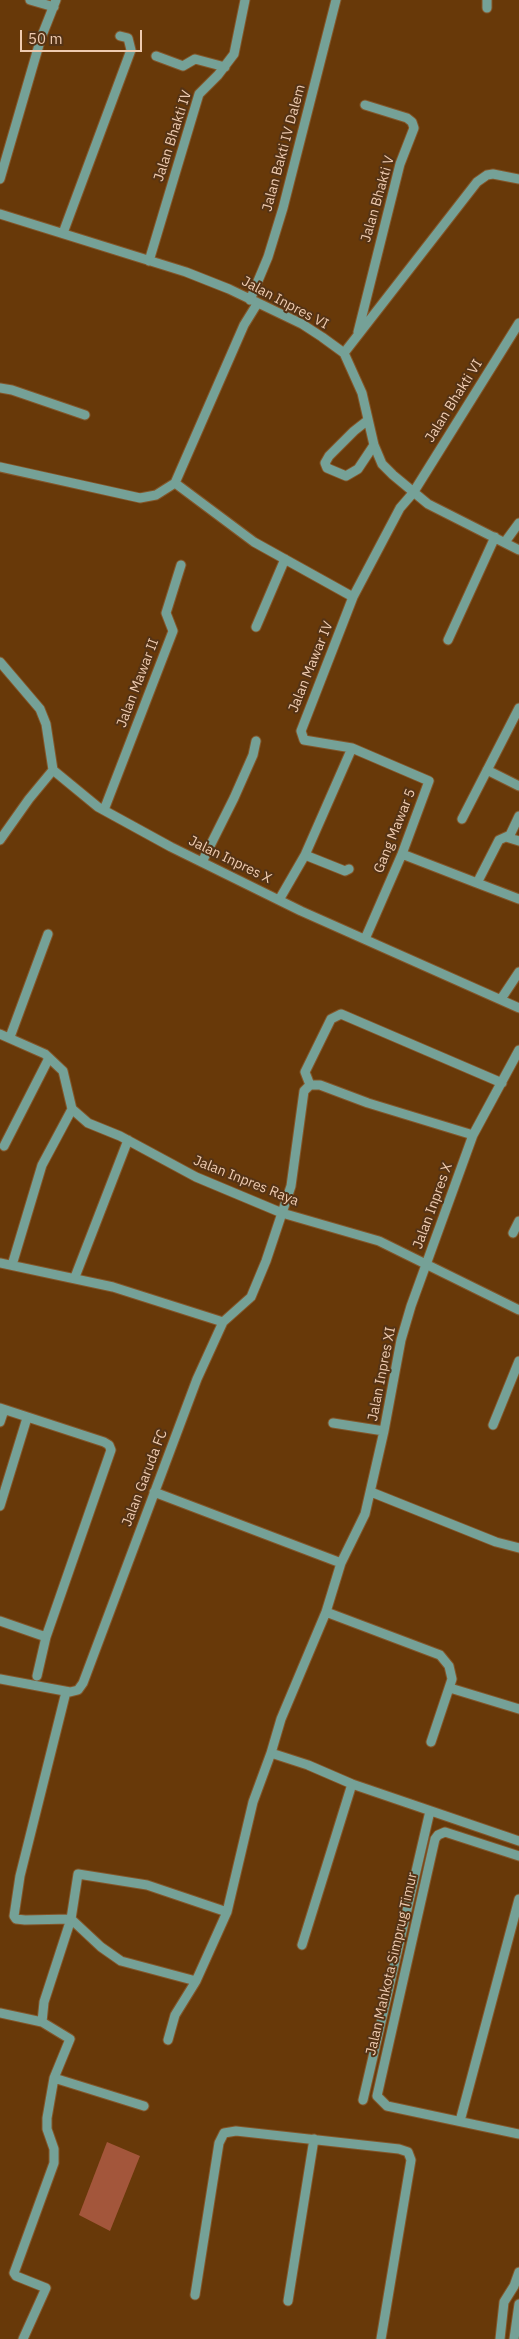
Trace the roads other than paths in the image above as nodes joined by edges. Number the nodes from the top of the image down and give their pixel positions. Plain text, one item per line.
1 (30, 0) edge
2 (245, 0) edge
3 (336, 0) edge
4 (55, 4) edge
5 (120, 36) dead end
6 (156, 56) dead end
7 (225, 67) junction
8 (365, 105) dead end
9 (0, 179) edge
10 (519, 179) edge
11 (0, 214) edge
12 (63, 233) junction
13 (149, 261) junction
14 (253, 302) junction
15 (519, 323) edge
16 (358, 332) junction
17 (344, 353) junction
18 (0, 388) edge
19 (85, 415) dead end
20 (368, 420) junction
21 (374, 445) junction
22 (0, 467) edge
23 (175, 483) junction
24 (413, 493) junction
25 (519, 523) edge
26 (495, 537) junction
27 (505, 542) junction
28 (519, 550) edge
29 (285, 560) junction
30 (181, 566) dead end
31 (353, 597) junction
32 (256, 627) dead end
33 (448, 640) dead end
34 (0, 662) edge
35 (519, 708) edge
36 (256, 741) dead end
37 (352, 748) junction
38 (53, 770) junction
39 (487, 770) junction
40 (519, 786) edge
41 (104, 810) junction
42 (519, 816) edge
43 (462, 819) dead end
44 (506, 837) junction
45 (0, 840) edge
46 (519, 841) edge
47 (402, 854) junction
48 (305, 855) junction
49 (202, 862) junction
50 (349, 869) dead end
51 (477, 883) junction
52 (519, 899) edge
53 (279, 900) junction
54 (48, 934) dead end
55 (365, 939) junction
56 (519, 972) edge
57 (502, 999) junction
58 (519, 1008) edge
59 (0, 1034) edge
60 (10, 1037) junction
61 (519, 1050) edge
62 (49, 1058) junction
63 (502, 1083) junction
64 (310, 1085) junction
65 (72, 1109) junction
66 (474, 1135) junction
67 (128, 1140) junction
68 (4, 1146) dead end
69 (282, 1213) junction
70 (519, 1221) edge
71 (513, 1233) dead end
72 (0, 1262) edge
73 (426, 1264) junction
74 (12, 1265) junction
75 (75, 1277) junction
76 (519, 1310) edge
77 (223, 1322) junction
78 (519, 1361) edge
79 (2, 1409) edge
80 (27, 1418) junction
81 (0, 1422) edge
82 (333, 1423) dead end
83 (493, 1425) dead end
84 (384, 1431) junction
85 (154, 1492) junction
86 (371, 1492) junction
87 (0, 1506) edge
88 (519, 1548) edge
89 (341, 1563) junction
90 (326, 1612) junction
91 (0, 1621) edge
92 (46, 1637) junction
93 (37, 1676) dead end
94 (0, 1679) edge
95 (450, 1688) junction
96 (66, 1692) junction
97 (519, 1709) edge
98 (431, 1742) dead end
99 (271, 1753) junction
100 (352, 1784) junction
101 (430, 1811) junction
102 (519, 1841) edge
103 (519, 1856) edge
104 (519, 1902) edge
105 (227, 1912) junction
106 (71, 1919) junction
107 (302, 1945) dead end
108 (196, 1981) junction
109 (0, 2013) edge
110 (42, 2022) junction
111 (168, 2040) dead end
112 (54, 2078) junction
113 (362, 2100) dead end
114 (144, 2106) dead end
115 (460, 2122) junction
116 (519, 2134) edge
117 (314, 2139) junction
118 (519, 2272) edge
119 (514, 2286) junction
120 (195, 2295) dead end
121 (519, 2299) edge
122 (288, 2301) dead end
123 (519, 2304) edge
124 (23, 2339) edge
125 (381, 2339) edge
126 (500, 2339) edge
127 (514, 2339) edge

1 - 4 street
2 - 7 street, Jalan Bhakti IV
3 - 14 street, Jalan Bakti IV Dalem
4 - 9 street
5 - 12 street
6 - 7 street
7 - 13 street, Jalan Bhakti IV
8 - 16 street, Jalan Bhakti V
10 - 16 street
11 - 12 street, Jalan Inpres VI
12 - 13 street, Jalan Inpres VI
13 - 14 street, Jalan Inpres VI
14 - 17 street, Jalan Inpres VI
14 - 23 street, Jalan Bakti IV Dalem
15 - 24 street, Jalan Bhakti VI
16 - 17 street
17 - 20 street
18 - 19 street
20 - 21 street
20 - 21 street
21 - 24 street
22 - 23 street
23 - 29 street
24 - 26 street
24 - 31 street, Jalan Mawar IV
25 - 27 street
26 - 27 street
26 - 33 street
27 - 28 street
29 - 31 street
29 - 32 street
30 - 41 street, Jalan Mawar II
31 - 37 street, Jalan Mawar IV
34 - 38 street
35 - 39 street
36 - 49 street
37 - 47 street, Gang Mawar 5
37 - 48 street
38 - 41 street, Jalan Inpres X
38 - 45 street
39 - 40 street
39 - 43 street
41 - 49 street, Jalan Inpres X
42 - 44 street
44 - 46 street
44 - 51 street
47 - 51 street
47 - 55 street, Gang Mawar 5
48 - 50 street
48 - 53 street
49 - 53 street, Jalan Inpres X
51 - 52 street
53 - 55 street, Jalan Inpres X
54 - 60 street
55 - 57 street, Jalan Inpres X
56 - 57 street
57 - 58 street, Jalan Inpres X
59 - 60 street
60 - 62 street
61 - 63 street, Jalan Inpres X
62 - 65 street
62 - 68 street
63 - 64 street
63 - 66 street, Jalan Inpres X
64 - 66 street
64 - 69 street, Jalan Garuda FC
65 - 67 street, Jalan Inpres Raya
65 - 74 street
66 - 73 street, Jalan Inpres X
67 - 69 street, Jalan Inpres Raya
67 - 75 street
69 - 73 street, Jalan Inpres Raya
69 - 77 street, Jalan Garuda FC
70 - 71 street
72 - 74 street
73 - 76 street, Jalan Inpres Raya
73 - 84 street, Jalan Inpres XI
74 - 75 street
75 - 77 street
77 - 85 street, Jalan Garuda FC
78 - 83 street
79 - 80 street
79 - 81 street
80 - 87 street
80 - 92 street
82 - 84 street
84 - 86 street, Jalan Inpres XI
85 - 89 street
85 - 96 street, Jalan Garuda FC
86 - 88 street
86 - 89 street, Jalan Inpres XI
89 - 90 street, Jalan Inpres XI
90 - 95 street
90 - 99 street, Jalan Inpres XI
91 - 92 street
92 - 93 street
94 - 96 street
95 - 97 street
95 - 98 street
96 - 106 street
99 - 100 street
99 - 105 street, Jalan Inpres XI
100 - 101 street
100 - 107 street
101 - 102 street
101 - 113 street
103 - 115 street, Jalan Mahkota Simprug Timur
104 - 115 street
105 - 106 street
105 - 108 street, Jalan Inpres XI
106 - 108 street
106 - 110 street
108 - 111 street, Jalan Inpres XI
109 - 110 street
110 - 112 street
112 - 114 street
112 - 124 street
115 - 116 street, Jalan Mahkota Simprug Timur
117 - 120 street
117 - 122 street
117 - 125 street
118 - 119 street
119 - 121 street
119 - 126 street
123 - 127 street

